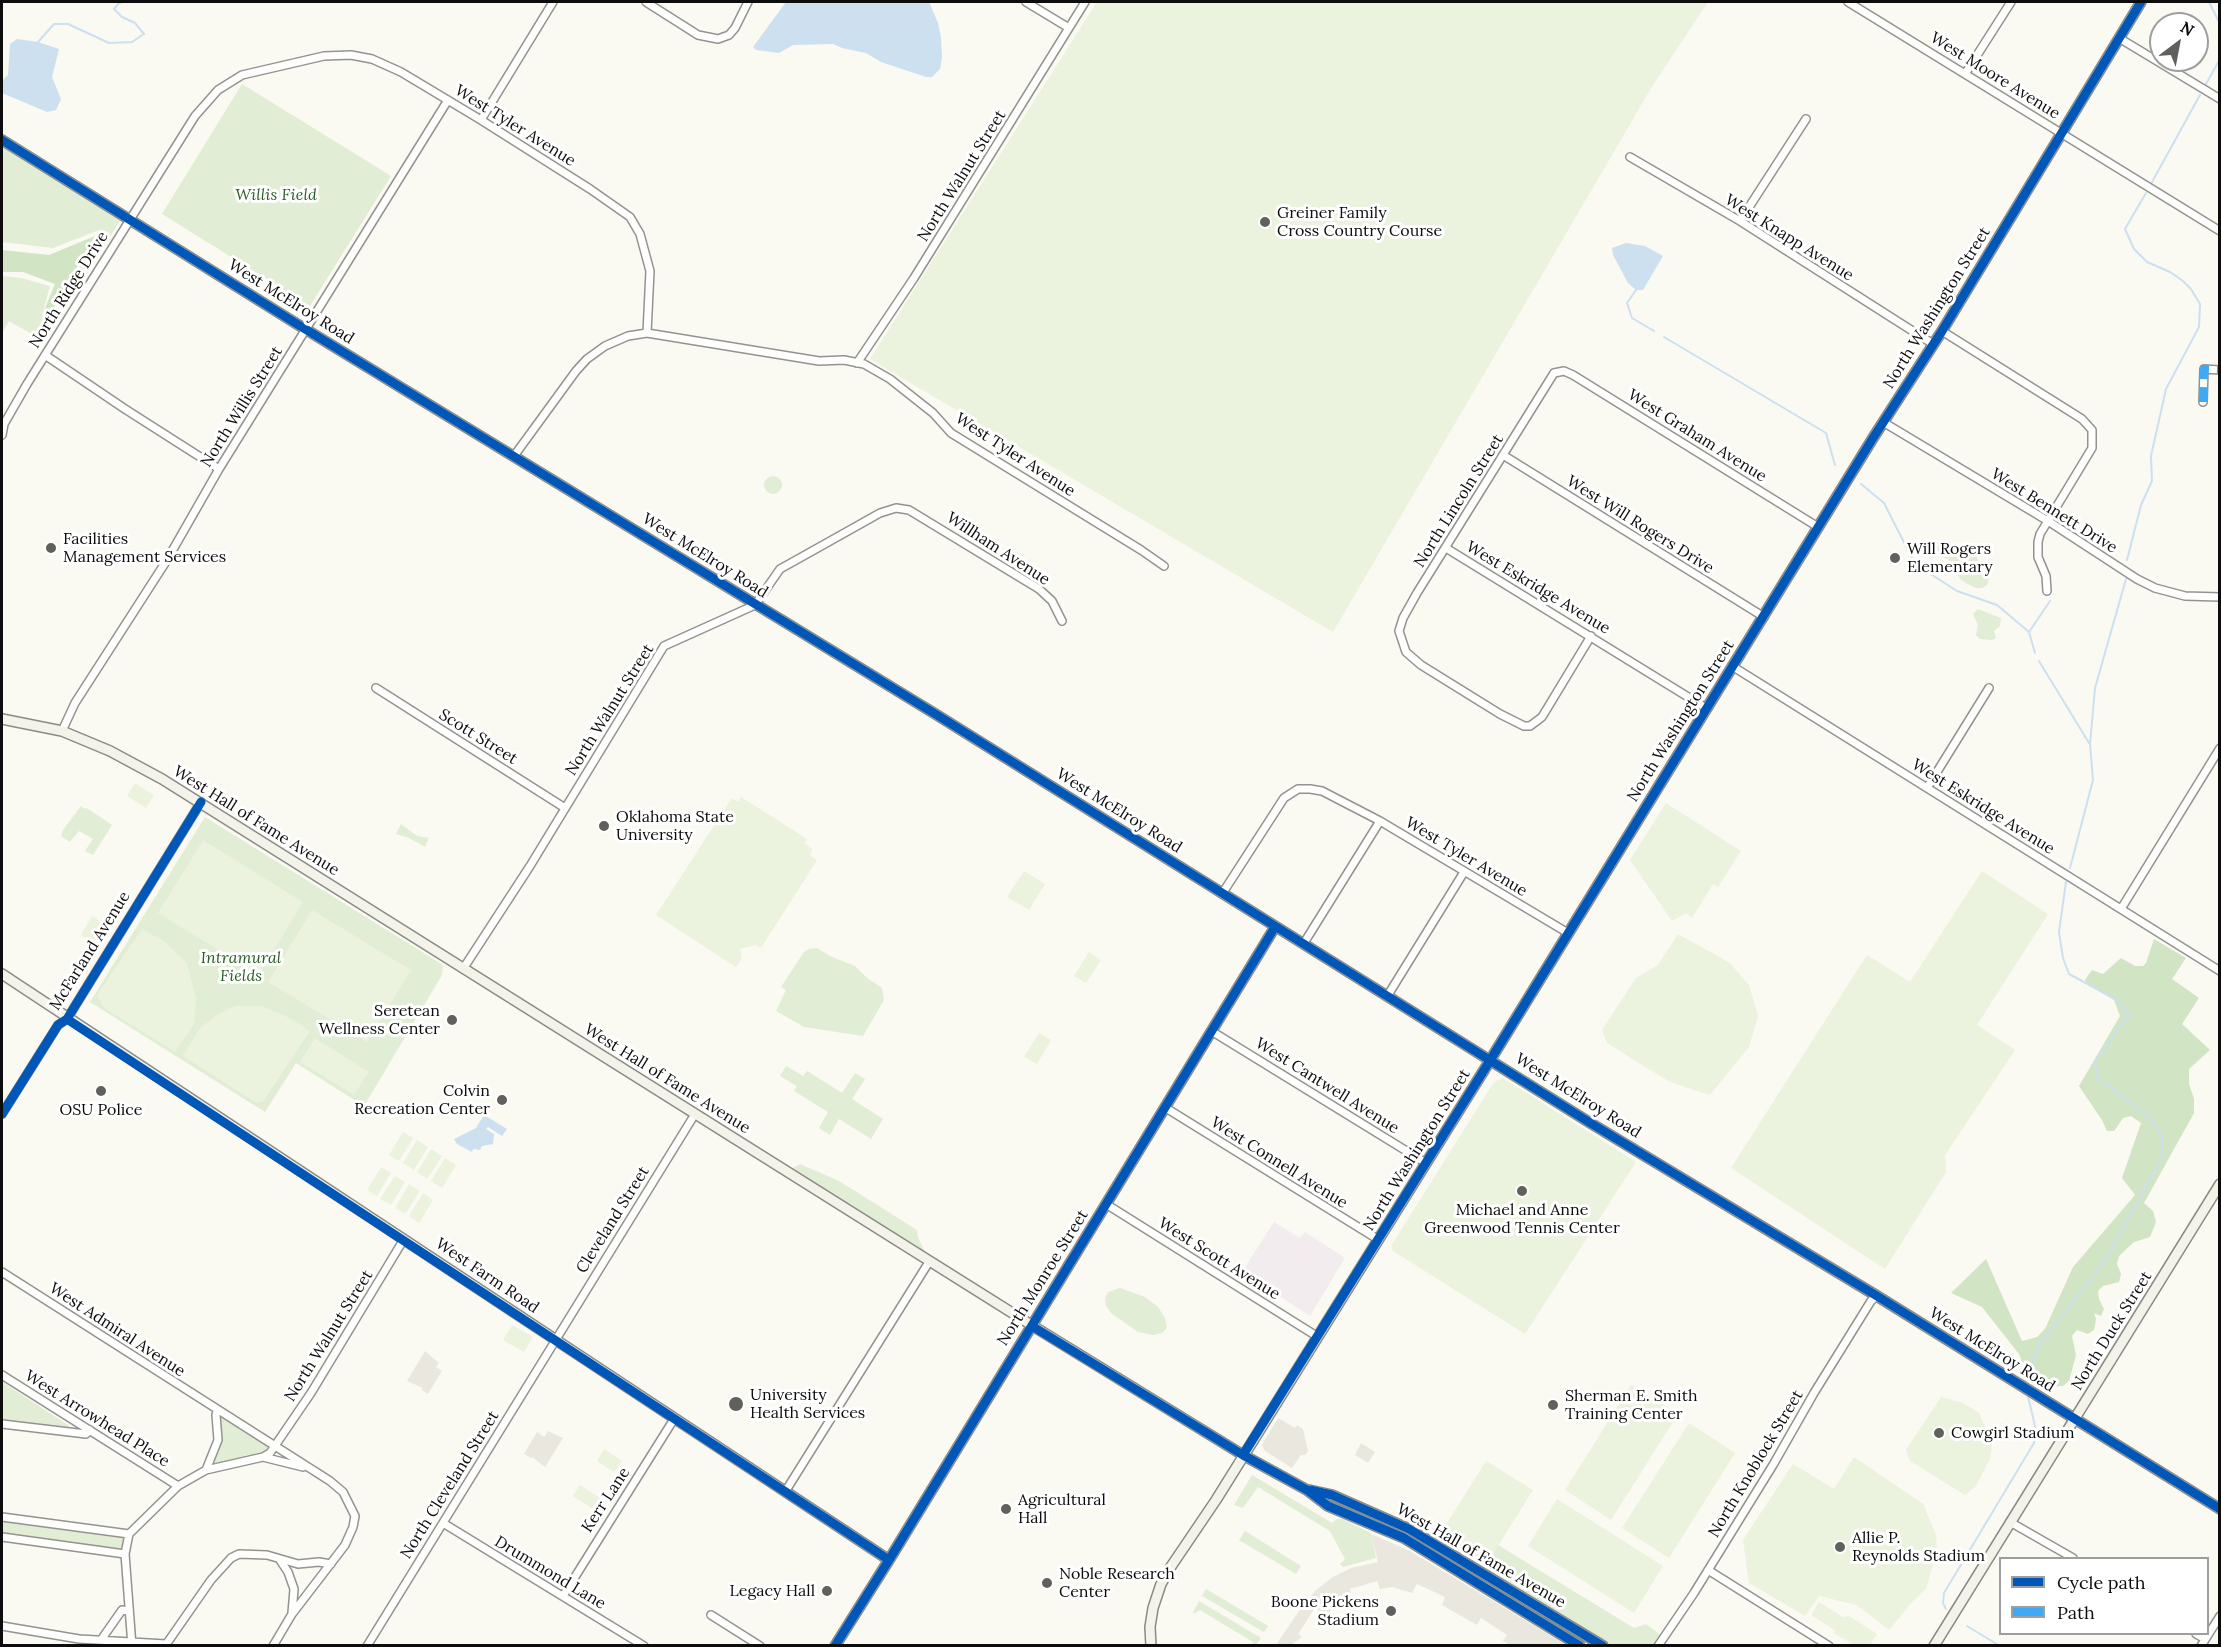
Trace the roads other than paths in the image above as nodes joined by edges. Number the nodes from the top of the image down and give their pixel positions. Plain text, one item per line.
1 (553, 2) edge
2 (646, 2) edge
3 (748, 2) edge
4 (1026, 2) edge
5 (1085, 2) edge
6 (1848, 2) edge
7 (2011, 2) edge
8 (2141, 2) edge
9 (1069, 28) junction
10 (2119, 38) junction
11 (266, 69) joint
12 (1965, 74) junction
13 (2220, 99) edge
14 (448, 100) junction
15 (1806, 119) dead end
16 (481, 120) junction
17 (2061, 133) junction
18 (2, 140) edge
19 (1629, 157) dead end
20 (129, 220) junction
21 (1740, 221) junction
22 (2220, 231) edge
23 (305, 329) junction
24 (1942, 331) junction
25 (647, 333) junction
26 (1933, 344) junction
27 (45, 355) junction
28 (857, 363) junction
29 (2220, 370) edge
30 (1560, 371) joint
31 (2203, 402) dead end
32 (1883, 422) junction
33 (2, 435) edge
34 (1503, 455) junction
35 (514, 456) junction
36 (219, 469) junction
37 (2048, 522) junction
38 (1818, 526) junction
39 (1446, 548) junction
40 (1164, 566) dead end
41 (2046, 591) dead end
42 (2220, 597) edge
43 (755, 605) junction
44 (1764, 617) junction
45 (1062, 621) dead end
46 (1591, 636) junction
47 (1732, 666) junction
48 (376, 688) dead end
49 (1989, 688) dead end
50 (1706, 708) junction
51 (2, 719) edge
52 (62, 731) junction
53 (2220, 748) edge
54 (1927, 788) junction
55 (201, 802) junction
56 (565, 808) junction
57 (1380, 821) junction
58 (1464, 872) junction
59 (1222, 894) junction
60 (2121, 909) junction
61 (1275, 927) junction
62 (1568, 933) junction
63 (1304, 943) junction
64 (463, 969) junction
65 (2220, 971) edge
66 (2, 974) edge
67 (1388, 995) junction
68 (68, 1018) junction
69 (1213, 1032) junction
70 (1491, 1059) junction
71 (1166, 1108) junction
72 (2, 1114) edge
73 (695, 1114) junction
74 (1426, 1163) junction
75 (2220, 1184) edge
76 (1106, 1204) junction
77 (404, 1239) junction
78 (1378, 1240) junction
79 (929, 1262) junction
80 (2, 1272) edge
81 (1878, 1296) junction
82 (1032, 1326) junction
83 (1318, 1337) junction
84 (555, 1339) junction
85 (2, 1375) edge
86 (218, 1411) junction
87 (674, 1419) junction
88 (2075, 1419) junction
89 (2, 1424) edge
90 (90, 1430) junction
91 (275, 1446) junction
92 (1243, 1455) junction
93 (263, 1457) junction
94 (312, 1469) junction
95 (206, 1470) junction
96 (178, 1486) junction
97 (1307, 1490) junction
98 (785, 1492) junction
99 (2220, 1509) edge
100 (2, 1517) edge
101 (2010, 1522) junction
102 (443, 1523) junction
103 (129, 1534) junction
104 (2, 1537) edge
105 (125, 1554) junction
106 (2071, 1557) edge
107 (280, 1560) junction
108 (889, 1560) junction
109 (331, 1564) junction
110 (1708, 1570) junction
111 (563, 1596) junction
112 (128, 1611) junction
113 (292, 1614) junction
114 (711, 1615) dead end
115 (2220, 1616) edge
116 (2, 1626) edge
117 (2209, 1633) edge
118 (101, 1640) junction
119 (131, 1644) edge
120 (165, 1645) edge
121 (273, 1646) edge
122 (367, 1646) edge
123 (644, 1646) edge
124 (760, 1646) edge
125 (835, 1646) edge
126 (1151, 1646) edge
127 (1580, 1646) edge
128 (1603, 1646) edge
129 (1658, 1646) edge
130 (1829, 1646) edge
131 (1934, 1646) edge

1 - 16 street
2 - 3 street
4 - 9 street
5 - 9 street, North Walnut Street
6 - 12 street, West Moore Avenue
7 - 12 street
8 - 10 street, North Washington Street
9 - 28 street, North Walnut Street
10 - 13 street
10 - 17 street, North Washington Street
11 - 14 street, West Tyler Avenue
11 - 20 street, North Ridge Drive
12 - 17 street, West Moore Avenue
14 - 16 street, West Tyler Avenue
14 - 23 street, North Willis Street
15 - 21 street
16 - 25 street, West Tyler Avenue
17 - 22 street, West Moore Avenue
17 - 24 street, North Washington Street
18 - 20 street, West McElroy Road
19 - 21 street, West Knapp Avenue
20 - 23 street, West McElroy Road
20 - 27 street, North Ridge Drive
21 - 26 street, West Knapp Avenue
23 - 35 street, West McElroy Road
23 - 36 street, North Willis Street
24 - 26 street, North Washington Street
24 - 37 street
25 - 28 street
25 - 35 street
26 - 32 street, North Washington Street
27 - 33 street, North Ridge Drive
27 - 36 street
28 - 40 street, West Tyler Avenue
29 - 31 street
30 - 34 street, North Lincoln Street
30 - 38 street, West Graham Avenue
32 - 37 street, West Bennett Drive
32 - 38 street, North Washington Street
34 - 39 street, North Lincoln Street
34 - 44 street, West Will Rogers Drive
35 - 43 street, West McElroy Road
36 - 52 street, North Willis Street
37 - 41 street
37 - 42 street, West Bennett Drive
38 - 44 street, North Washington Street
39 - 46 street, West Eskridge Avenue
39 - 46 street, North Lincoln Street
43 - 45 street, Willham Avenue
43 - 56 street, North Walnut Street
43 - 59 street, West McElroy Road
44 - 47 street, North Washington Street
46 - 50 street, West Eskridge Avenue
47 - 50 street, North Washington Street
47 - 54 street, West Eskridge Avenue
48 - 56 street, Scott Street
49 - 54 street
50 - 62 street, North Washington Street
51 - 52 street, West Hall of Fame Avenue
52 - 55 street, West Hall of Fame Avenue
53 - 60 street
54 - 60 street, West Eskridge Avenue
55 - 64 street, West Hall of Fame Avenue
55 - 68 street, McFarland Avenue
56 - 64 street, North Walnut Street
57 - 58 street, West Tyler Avenue
57 - 59 street, West Tyler Avenue
57 - 63 street
58 - 62 street, West Tyler Avenue
58 - 67 street
59 - 61 street, West McElroy Road
60 - 65 street, West Eskridge Avenue
61 - 63 street, West McElroy Road
61 - 69 street, North Monroe Street
62 - 70 street, North Washington Street
63 - 67 street, West McElroy Road
64 - 73 street, West Hall of Fame Avenue
66 - 68 street, West Farm Road
67 - 70 street, West McElroy Road
68 - 72 street, McFarland Avenue
68 - 77 street, West Farm Road
69 - 71 street, North Monroe Street
69 - 74 street, West Cantwell Avenue
70 - 74 street, North Washington Street
70 - 81 street, West McElroy Road
71 - 76 street, North Monroe Street
71 - 78 street, West Connell Avenue
73 - 79 street, West Hall of Fame Avenue
73 - 84 street, Cleveland Street
74 - 78 street, North Washington Street
75 - 88 street, North Duck Street
76 - 82 street, North Monroe Street
76 - 83 street, West Scott Avenue
77 - 84 street, West Farm Road
77 - 91 street, North Walnut Street
78 - 83 street, North Washington Street
79 - 82 street, West Hall of Fame Avenue
79 - 98 street
80 - 86 street, West Admiral Avenue
81 - 88 street, West McElroy Road
81 - 110 street, North Knoblock Street
82 - 92 street, West Hall of Fame Avenue
82 - 108 street, North Monroe Street
83 - 92 street, North Washington Street
84 - 87 street, West Farm Road
84 - 102 street, North Cleveland Street
85 - 90 street, West Arrowhead Place
86 - 91 street, West Admiral Avenue
86 - 95 street
87 - 98 street, West Farm Road
87 - 111 street, Kerr Lane
88 - 99 street, West McElroy Road
88 - 101 street, North Duck Street
89 - 90 street
90 - 96 street, West Arrowhead Place
91 - 93 street, North Walnut Street
91 - 94 street, West Admiral Avenue
92 - 97 street, West Hall of Fame Avenue
92 - 126 street, North Washington Street
93 - 94 street
93 - 95 street
94 - 109 street, West Admiral Avenue
95 - 96 street
96 - 103 street
97 - 127 street, West Hall of Fame Avenue
97 - 128 street, West Hall of Fame Avenue
98 - 108 street, West Farm Road
100 - 103 street
101 - 106 street
101 - 131 street, North Duck Street
102 - 111 street, Drummond Lane
102 - 122 street, North Cleveland Street
103 - 105 street
104 - 105 street
105 - 112 street
107 - 109 street
107 - 113 street
107 - 120 street
108 - 125 street, North Monroe Street
109 - 113 street, West Admiral Avenue
110 - 129 street, North Knoblock Street
110 - 130 street
111 - 123 street, Drummond Lane
112 - 118 street
112 - 119 street
113 - 121 street, West Admiral Avenue
114 - 124 street
115 - 117 street
116 - 118 street
118 - 119 street
119 - 120 street

